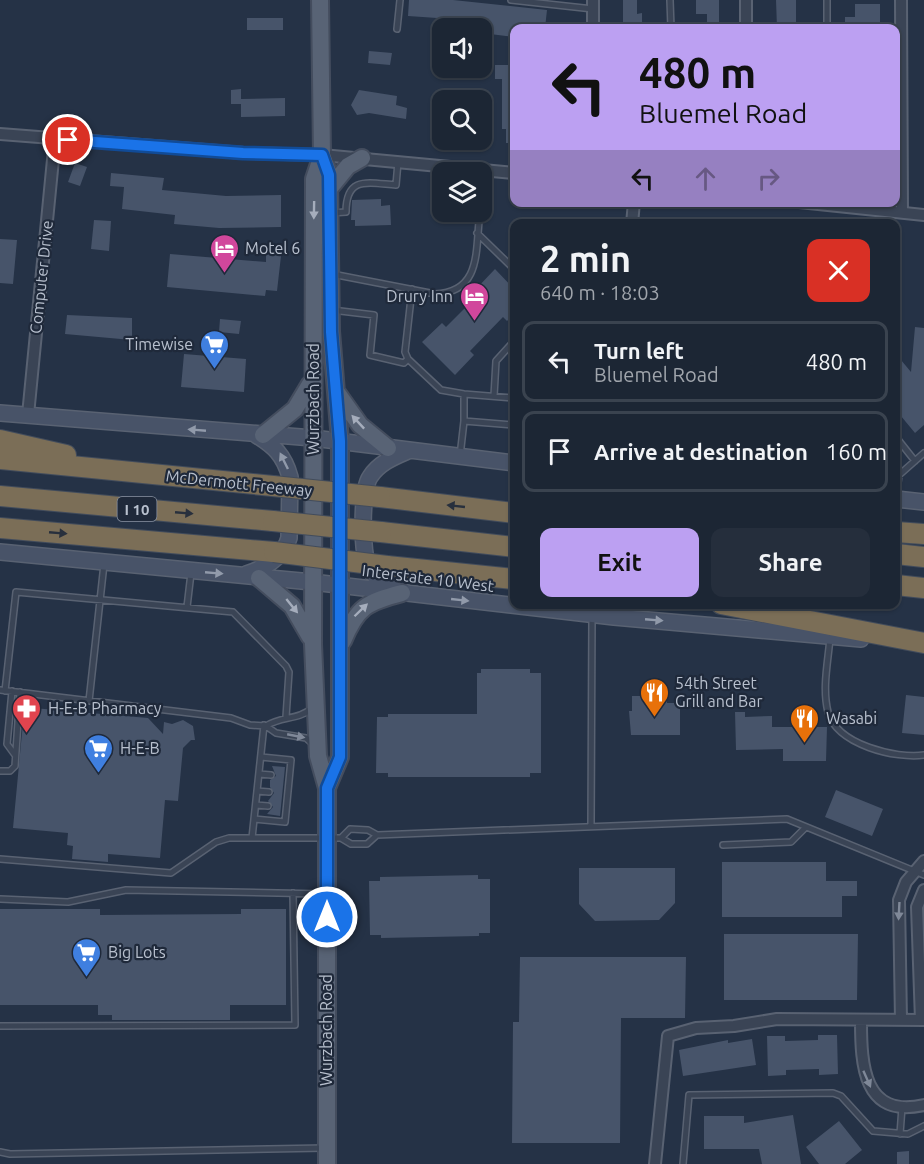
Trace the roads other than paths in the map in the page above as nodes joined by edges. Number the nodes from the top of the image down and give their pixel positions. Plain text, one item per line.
1 (320, 0) edge
2 (400, 0) edge
3 (511, 0) edge
4 (670, 0) edge
5 (746, 0) edge
6 (827, 0) edge
7 (901, 0) edge
8 (593, 5) edge
9 (593, 24) edge
10 (671, 24) edge
11 (746, 24) edge
12 (827, 24) edge
13 (397, 29) dead end
14 (0, 134) edge
15 (55, 139) junction
16 (322, 155) junction
17 (362, 158) junction
18 (398, 162) junction
19 (432, 166) edge
20 (492, 171) edge
21 (510, 173) edge
22 (330, 188) junction
23 (856, 207) edge
24 (902, 212) junction
25 (330, 213) junction
26 (924, 215) edge
27 (479, 222) edge
28 (477, 233) junction
29 (510, 265) edge
30 (330, 274) junction
31 (412, 289) junction
32 (331, 310) junction
33 (510, 345) edge
34 (408, 360) junction
35 (312, 380) junction
36 (336, 390) junction
37 (464, 394) junction
38 (494, 396) junction
39 (510, 398) edge
40 (0, 413) edge
41 (28, 415) junction
42 (464, 421) junction
43 (510, 425) edge
44 (259, 435) junction
45 (313, 438) junction
46 (0, 440) edge
47 (340, 441) junction
48 (900, 442) edge
49 (387, 448) junction
50 (408, 451) junction
51 (924, 453) edge
52 (460, 458) junction
53 (0, 459) edge
54 (915, 461) junction
55 (510, 464) edge
56 (133, 472) junction
57 (900, 474) edge
58 (0, 496) edge
59 (900, 499) edge
60 (924, 502) edge
61 (130, 508) junction
62 (0, 511) edge
63 (510, 513) edge
64 (0, 528) edge
65 (900, 532) edge
66 (924, 534) edge
67 (510, 547) edge
68 (0, 552) edge
69 (900, 554) edge
70 (924, 557) edge
71 (104, 564) junction
72 (191, 571) junction
73 (240, 576) junction
74 (259, 578) junction
75 (510, 579) edge
76 (312, 582) junction
77 (900, 585) edge
78 (340, 586) junction
79 (924, 588) edge
80 (402, 593) junction
81 (101, 598) junction
82 (510, 605) edge
83 (187, 607) junction
84 (547, 609) edge
85 (747, 609) edge
86 (592, 614) junction
87 (831, 636) junction
88 (924, 643) edge
89 (313, 644) junction
90 (339, 650) junction
91 (3, 690) edge
92 (12, 691) junction
93 (20, 692) junction
94 (89, 701) junction
95 (317, 704) junction
96 (286, 717) junction
97 (265, 725) junction
98 (15, 755) junction
99 (924, 755) edge
100 (318, 756) junction
101 (261, 757) junction
102 (0, 771) edge
103 (259, 774) junction
104 (271, 775) dead end
105 (327, 788) junction
106 (257, 791) junction
107 (269, 792) dead end
108 (256, 805) junction
109 (268, 806) dead end
110 (254, 819) junction
111 (591, 826) junction
112 (806, 827) junction
113 (377, 835) junction
114 (252, 838) junction
115 (334, 839) junction
116 (723, 844) dead end
117 (0, 859) edge
118 (924, 861) edge
119 (920, 873) edge
120 (924, 890) edge
121 (293, 893) junction
122 (327, 894) junction
123 (0, 899) edge
124 (900, 1020) junction
125 (922, 1020) edge
126 (861, 1021) junction
127 (0, 1026) edge
128 (924, 1105) edge
129 (902, 1107) junction
130 (924, 1126) edge
131 (900, 1134) junction
132 (0, 1152) edge
133 (327, 1156) edge
134 (655, 1164) edge
135 (683, 1164) edge

1 - 16 main road, Wurzbach Road
2 - 13 lane
3 - 8 lane
4 - 10 lane
5 - 11 street
6 - 12 lane
7 - 24 street
8 - 9 street
14 - 15 street
15 - 16 street
15 - 41 street, Computer Drive
16 - 17 street
16 - 22 main road, Wurzbach Road
16 -> 35 main road, Wurzbach Road
17 - 18 street
17 - 22 main road
18 - 19 street
18 - 25 lane
20 - 21 street
22 - 25 main road, Wurzbach Road
23 - 24 street
24 - 26 street
25 - 30 main road, Wurzbach Road
27 - 28 lane
28 - 29 lane
28 - 31 lane
30 - 31 lane
30 - 32 main road, Wurzbach Road
31 - 34 lane
32 - 34 lane
32 - 36 main road, Wurzbach Road
33 - 38 lane
34 - 37 lane
35 - 44 main road
35 - 45 main road, Wurzbach Road
36 - 47 main road, Wurzbach Road
49 -> 36 main road
37 - 38 lane
37 - 42 lane
38 - 39 lane
40 - 41 main road
44 -> 41 main road
42 - 43 lane
42 - 52 lane
44 - 45 main road
73 -> 44 main road
45 - 47 main road
45 - 76 main road, Wurzbach Road
46 - 56 highway
47 - 49 main road
47 - 78 main road, Wurzbach Road
48 - 54 lane
49 - 50 main road
50 - 52 main road
50 - 80 main road
51 - 54 lane
52 - 55 main road
53 - 56 highway, McDermott Freeway / I 10
54 - 57 lane
63 -> 56 highway, McDermott Freeway / I 10, bridge
58 - 61 highway, McDermott Freeway / I 10
59 - 60 main road
61 - 62 highway
61 -> 67 highway, McDermott Freeway / I 10, bridge
64 -> 75 highway, bridge
65 - 66 highway
68 - 71 main road, Interstate 10 West
69 - 70 highway
71 - 72 main road, Interstate 10 West
71 - 81 lane
72 -> 73 main road, Interstate 10 West
72 - 83 lane
73 - 74 main road, Interstate 10 West
74 - 76 main road, Interstate 10 West
74 -> 89 main road
76 - 78 main road, Interstate 10 West
76 - 89 main road, Wurzbach Road
77 - 79 highway
78 - 80 main road, Interstate 10 West
78 - 90 main road, Wurzbach Road
80 -> 82 main road, Interstate 10 West
90 -> 80 main road
81 - 83 lane
81 - 91 lane
81 - 94 lane
83 - 96 lane
84 -> 86 main road, Interstate 10 West
85 - 88 highway
86 -> 87 main road, Interstate 10 West
86 - 111 lane
87 - 88 main road, Interstate 10 West
87 - 99 lane
89 - 95 main road, Wurzbach Road
90 - 105 main road, Wurzbach Road
91 - 92 lane
92 - 93 lane
92 - 98 lane
93 - 94 lane
93 - 98 lane
94 - 97 lane
95 - 96 lane
95 - 100 main road, Wurzbach Road
96 - 97 lane
97 -> 100 lane
97 - 101 lane
98 - 102 lane
100 - 105 main road, Wurzbach Road
101 - 103 lane
101 - 110 lane
103 - 104 lane
103 - 106 lane
105 - 115 main road, Wurzbach Road
106 - 107 lane
106 - 108 lane
108 - 109 lane
108 - 110 lane
110 - 114 lane
111 - 112 lane
111 - 113 lane
112 - 116 lane
112 - 119 lane
113 - 115 lane
113 - 115 lane
114 - 115 lane
114 - 117 lane
115 - 122 main road, Wurzbach Road
118 - 119 street
119 -> 124 street
120 - 125 street
121 - 122 lane
121 - 123 lane
121 - 127 lane
122 - 133 main road, Wurzbach Road
124 - 125 street
124 - 126 street
126 -> 129 street
126 - 134 street
128 - 129 street
129 - 131 lane
130 - 131 lane
131 - 135 lane
132 - 133 lane

